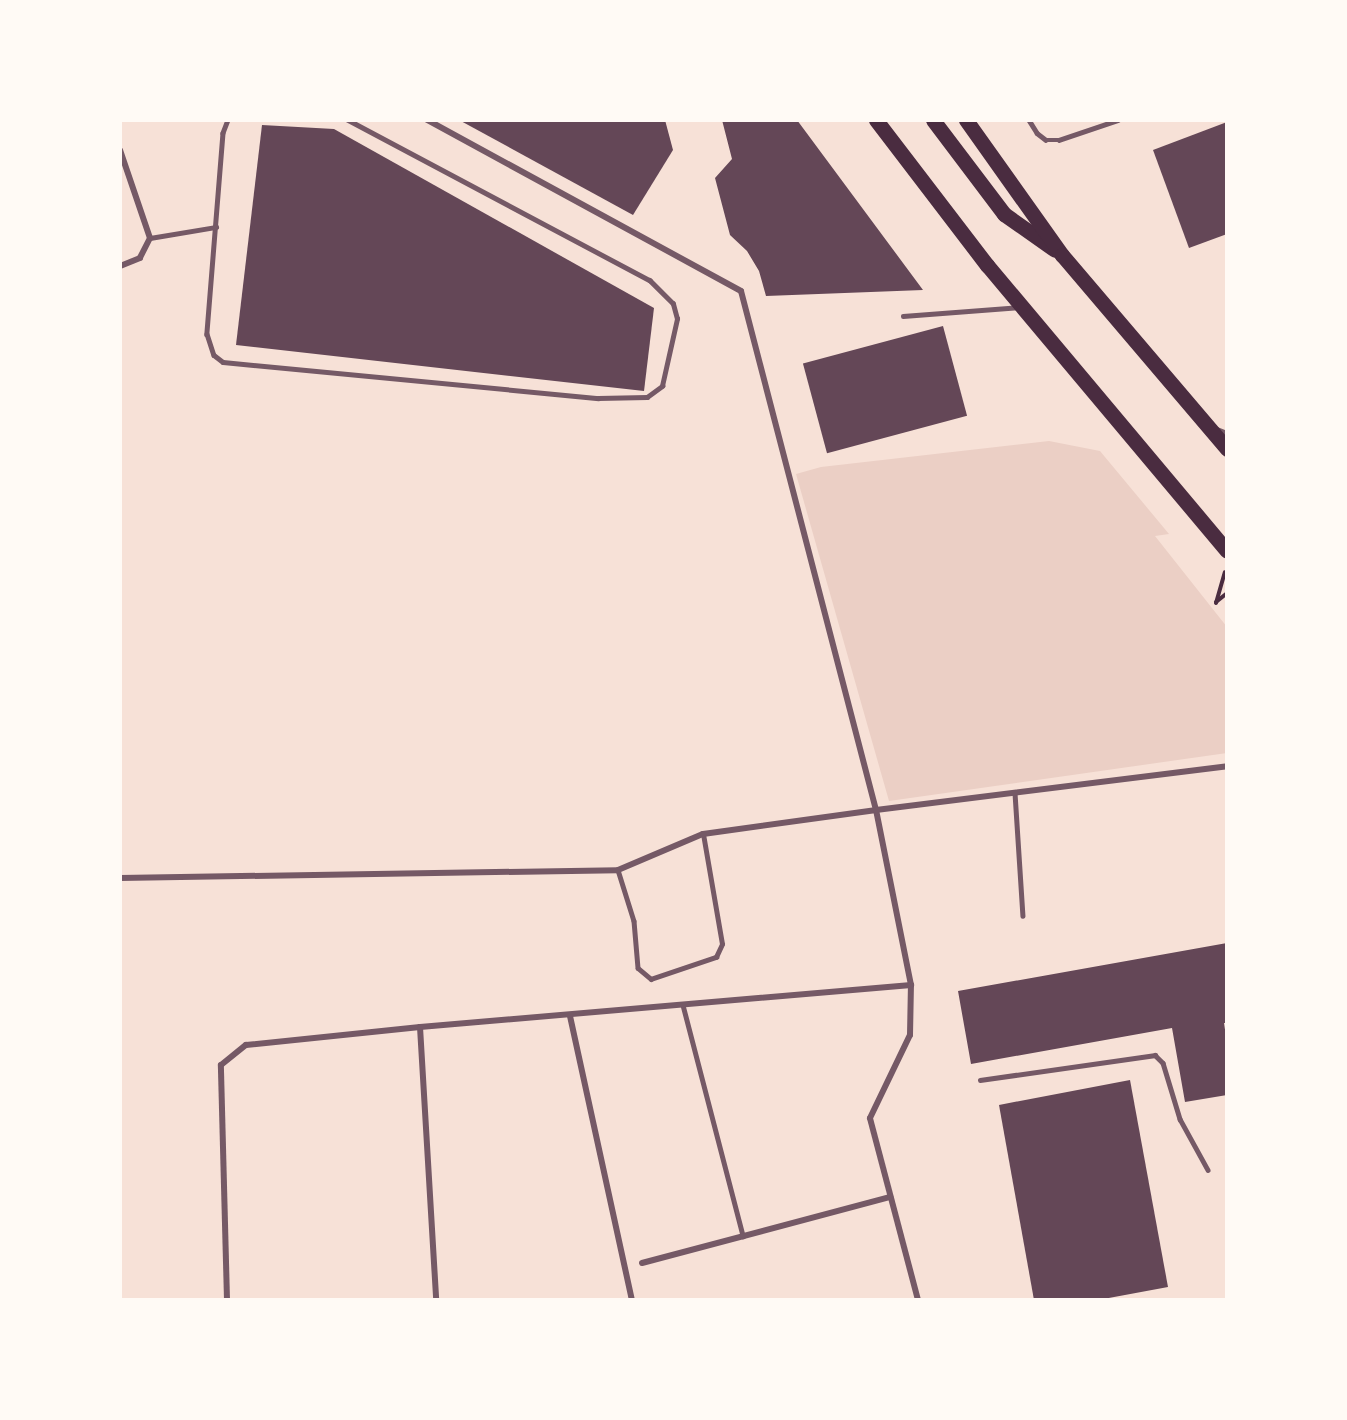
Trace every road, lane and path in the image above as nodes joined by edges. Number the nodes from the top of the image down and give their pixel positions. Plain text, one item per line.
1 (228, 120) edge
2 (347, 120) edge
3 (427, 120) edge
4 (876, 120) edge
5 (933, 120) edge
6 (966, 120) edge
7 (1029, 120) edge
8 (1118, 120) edge
9 (120, 150) edge
10 (216, 227) junction
11 (150, 238) junction
12 (1062, 255) junction
13 (120, 266) edge
14 (1022, 307) junction
15 (903, 316) dead end
16 (1204, 422) junction
17 (1227, 433) edge
18 (1227, 449) edge
19 (1227, 551) edge
20 (1227, 566) edge
21 (1227, 593) edge
22 (1227, 766) edge
23 (1015, 793) junction
24 (876, 810) junction
25 (703, 834) junction
26 (618, 870) junction
27 (120, 878) edge
28 (1023, 916) dead end
29 (911, 985) junction
30 (683, 1005) junction
31 (570, 1016) junction
32 (420, 1027) junction
33 (980, 1080) dead end
34 (1208, 1170) dead end
35 (890, 1197) junction
36 (743, 1236) junction
37 (642, 1263) dead end
38 (227, 1300) edge
39 (436, 1300) edge
40 (632, 1300) edge
41 (918, 1300) edge

1 - 10 lane
2 - 10 lane
3 - 24 street
4 - 14 main road
5 - 12 main road
6 - 12 main road
7 - 8 lane
9 - 11 street
10 - 11 lane
11 - 13 street
12 - 16 main road
14 - 15 lane
14 - 19 main road
16 - 17 lane
16 - 18 main road
20 - 21 path
22 - 23 street
23 - 24 street
23 - 28 lane
24 - 25 street
24 - 29 street
25 - 26 street
25 - 26 lane
26 - 27 street
29 - 30 street
29 - 35 street
30 - 31 street
30 - 36 lane
31 - 32 street
31 - 40 street
32 - 38 street
32 - 39 street
33 - 34 lane
35 - 36 street
35 - 41 street
36 - 37 street

